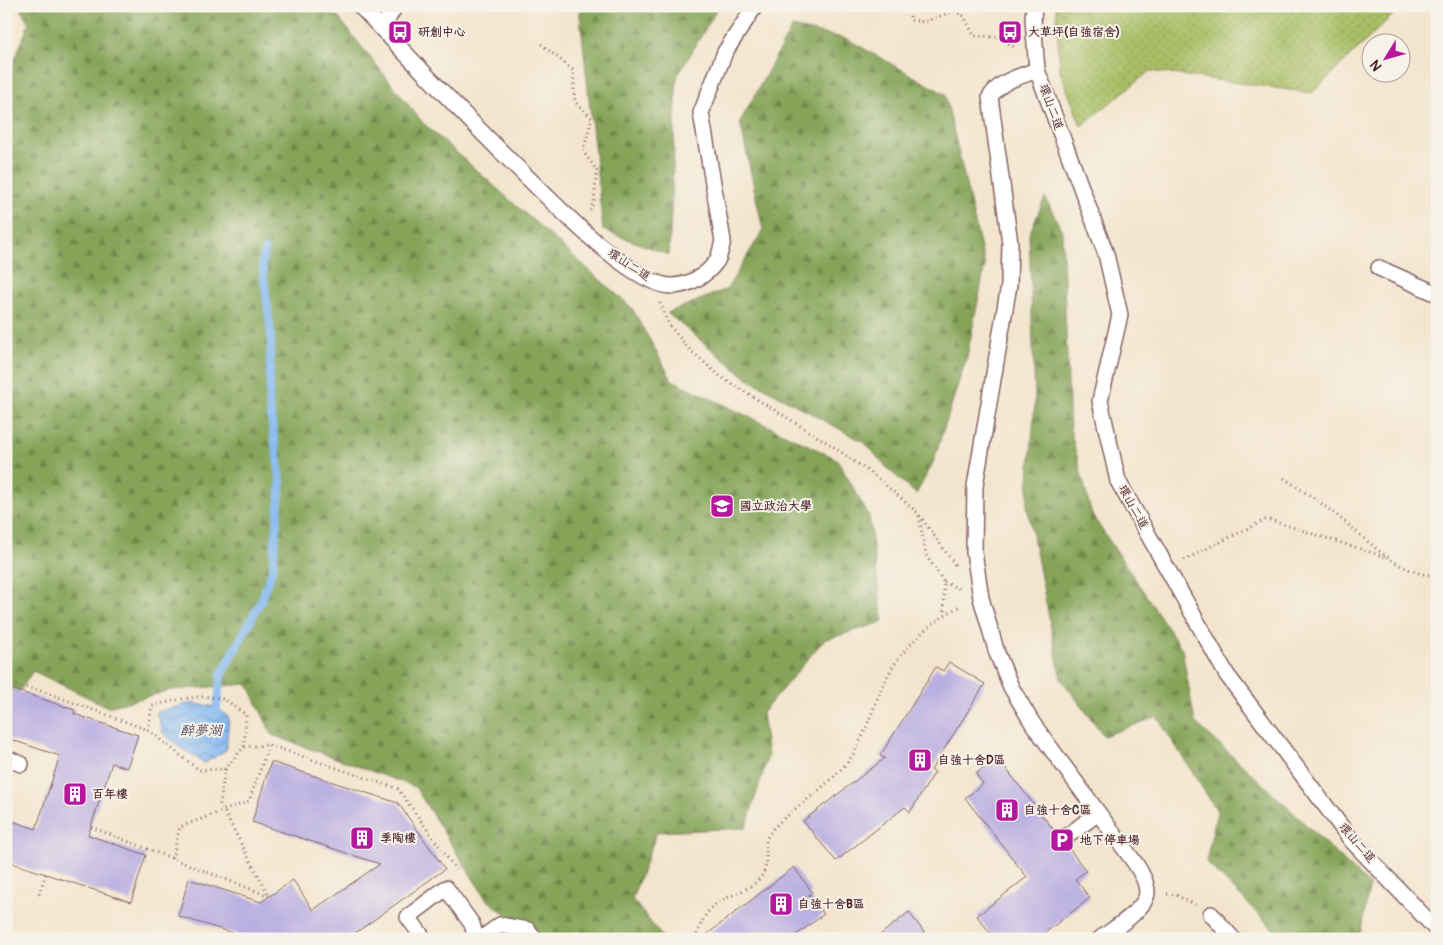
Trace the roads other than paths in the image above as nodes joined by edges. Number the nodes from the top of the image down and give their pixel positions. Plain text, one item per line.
1 (360, 6) edge
2 (395, 6) edge
3 (755, 6) edge
4 (1034, 6) edge
5 (382, 29) junction
6 (1037, 70) junction
7 (1379, 268) dead end
8 (1437, 294) edge
9 (6, 758) edge
10 (21, 764) dead end
11 (1098, 813) junction
12 (1062, 840) dead end
13 (1211, 914) road end
14 (1437, 930) edge
15 (424, 939) edge
16 (476, 939) edge
17 (481, 939) edge
18 (535, 939) edge
19 (1100, 939) edge
20 (1233, 939) edge

1 - 5 lane, 環山二道
2 - 5 lane
3 - 5 lane, 環山二道
4 - 6 lane, 環山二道
6 - 11 lane
6 - 14 lane, 環山二道
7 - 8 lane
9 - 10 lane
11 - 12 lane
11 - 19 lane
13 - 20 lane
15 - 16 lane
17 - 18 lane

